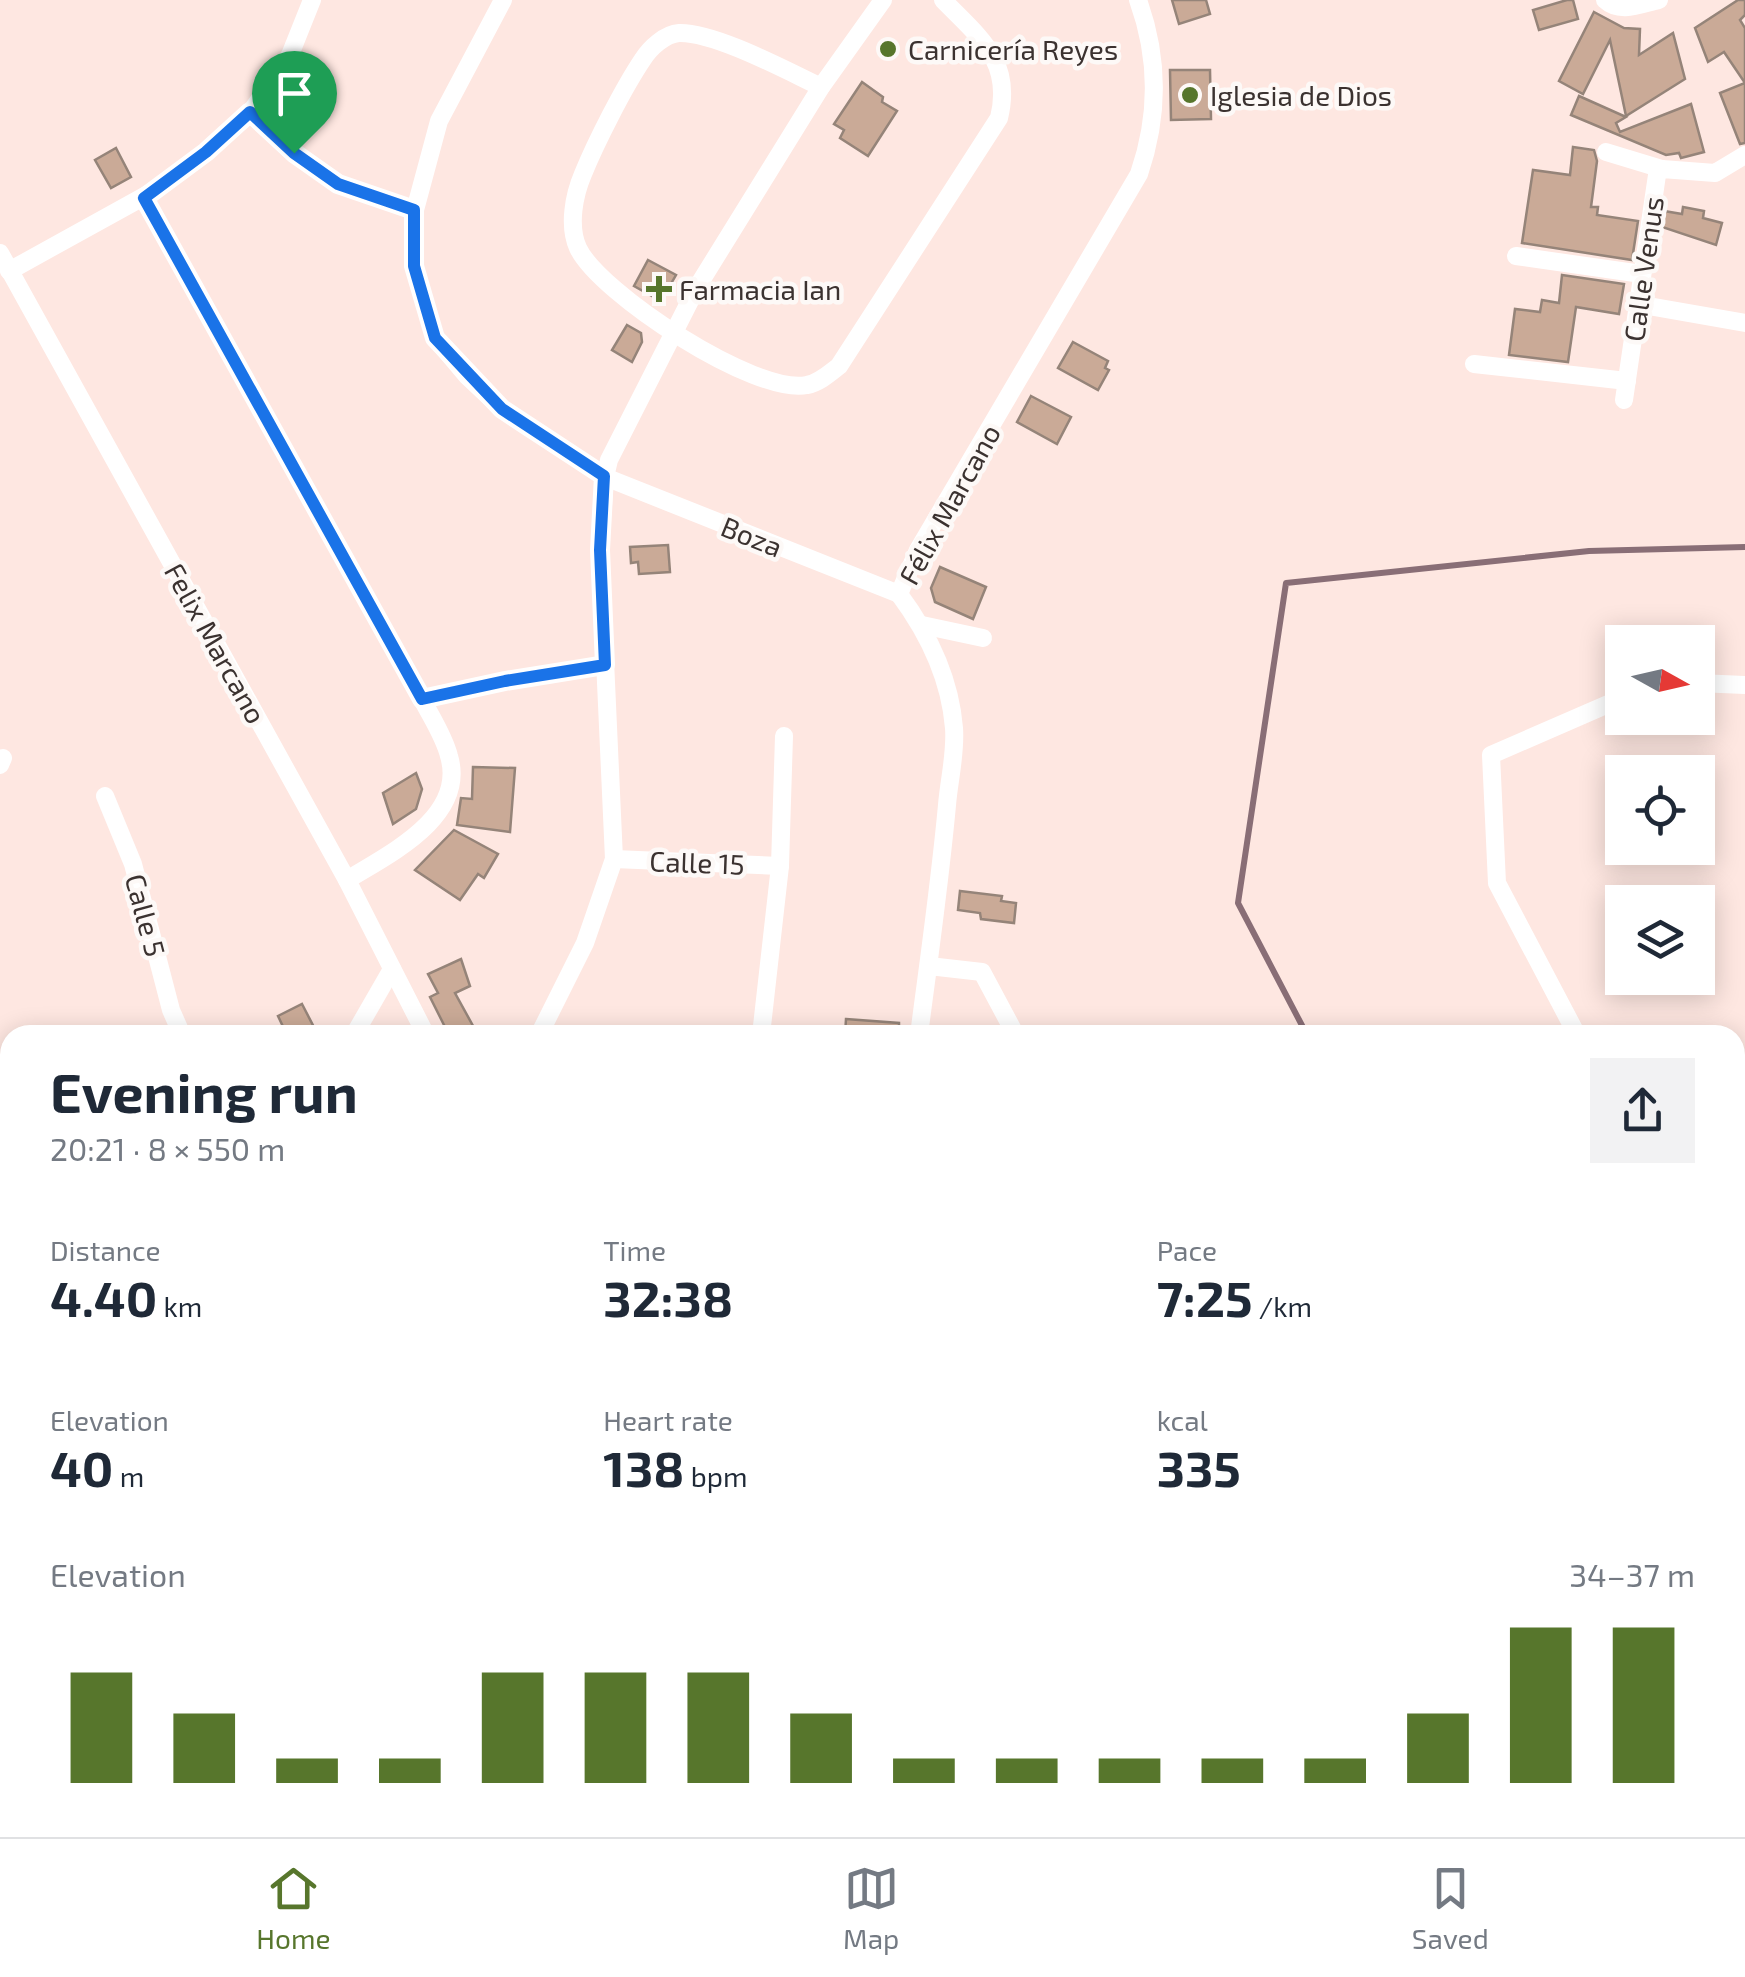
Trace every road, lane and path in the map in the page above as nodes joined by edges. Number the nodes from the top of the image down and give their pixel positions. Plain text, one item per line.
1 (312, 0) edge
2 (504, 0) edge
3 (883, 0) edge
4 (943, 0) edge
5 (1138, 0) edge
6 (1604, 0) edge
7 (1659, 0) edge
8 (821, 86) junction
9 (250, 112) junction
10 (1606, 152) dead end
11 (1745, 155) edge
12 (1662, 169) junction
13 (144, 198) junction
14 (414, 210) junction
15 (0, 253) edge
16 (1516, 256) dead end
17 (9, 271) junction
18 (1642, 274) junction
19 (1637, 304) junction
20 (1745, 323) edge
21 (674, 331) junction
22 (1474, 364) dead end
23 (604, 476) junction
24 (899, 594) junction
25 (922, 625) junction
26 (983, 638) dead end
27 (605, 665) junction
28 (1715, 684) edge
29 (1745, 686) edge
30 (422, 699) junction
31 (1605, 705) edge
32 (784, 736) dead end
33 (104, 796) dead end
34 (614, 859) junction
35 (780, 866) junction
36 (347, 880) junction
37 (929, 966) junction
38 (392, 969) junction
39 (178, 1025) edge
40 (360, 1025) edge
41 (421, 1025) edge
42 (545, 1025) edge
43 (761, 1025) edge
44 (920, 1025) edge
45 (1011, 1025) edge
46 (1573, 1025) edge

1 - 9 street
2 - 14 street, Boza
3 - 8 street
4 - 21 street
5 - 24 street, Félix Marcano
6 - 7 street
8 - 21 street
8 - 21 street
9 - 13 street
9 - 14 street
10 - 12 street
11 - 12 street, Calle Venus
12 - 18 street, Calle Venus
13 - 17 street
13 - 30 street
14 - 23 street, Boza
15 - 17 street, Felix Marcano
16 - 18 street
17 - 36 street, Felix Marcano
18 - 19 street, Calle Venus
19 - 20 street
19 - 22 street, Calle Venus
21 - 23 street
23 - 24 street, Boza
23 - 27 street
24 - 25 street, Félix Marcano
25 - 26 street
25 - 37 street, Félix Marcano
27 - 30 street
27 - 34 street
28 - 29 street
30 - 36 street
31 - 46 street
32 - 35 street
33 - 39 street, Calle 5
34 - 35 street, Calle 15
34 - 42 street
35 - 43 street
36 - 38 street, Felix Marcano
37 - 44 street, Félix Marcano
37 - 45 street
38 - 40 street
38 - 41 street, Felix Marcano

